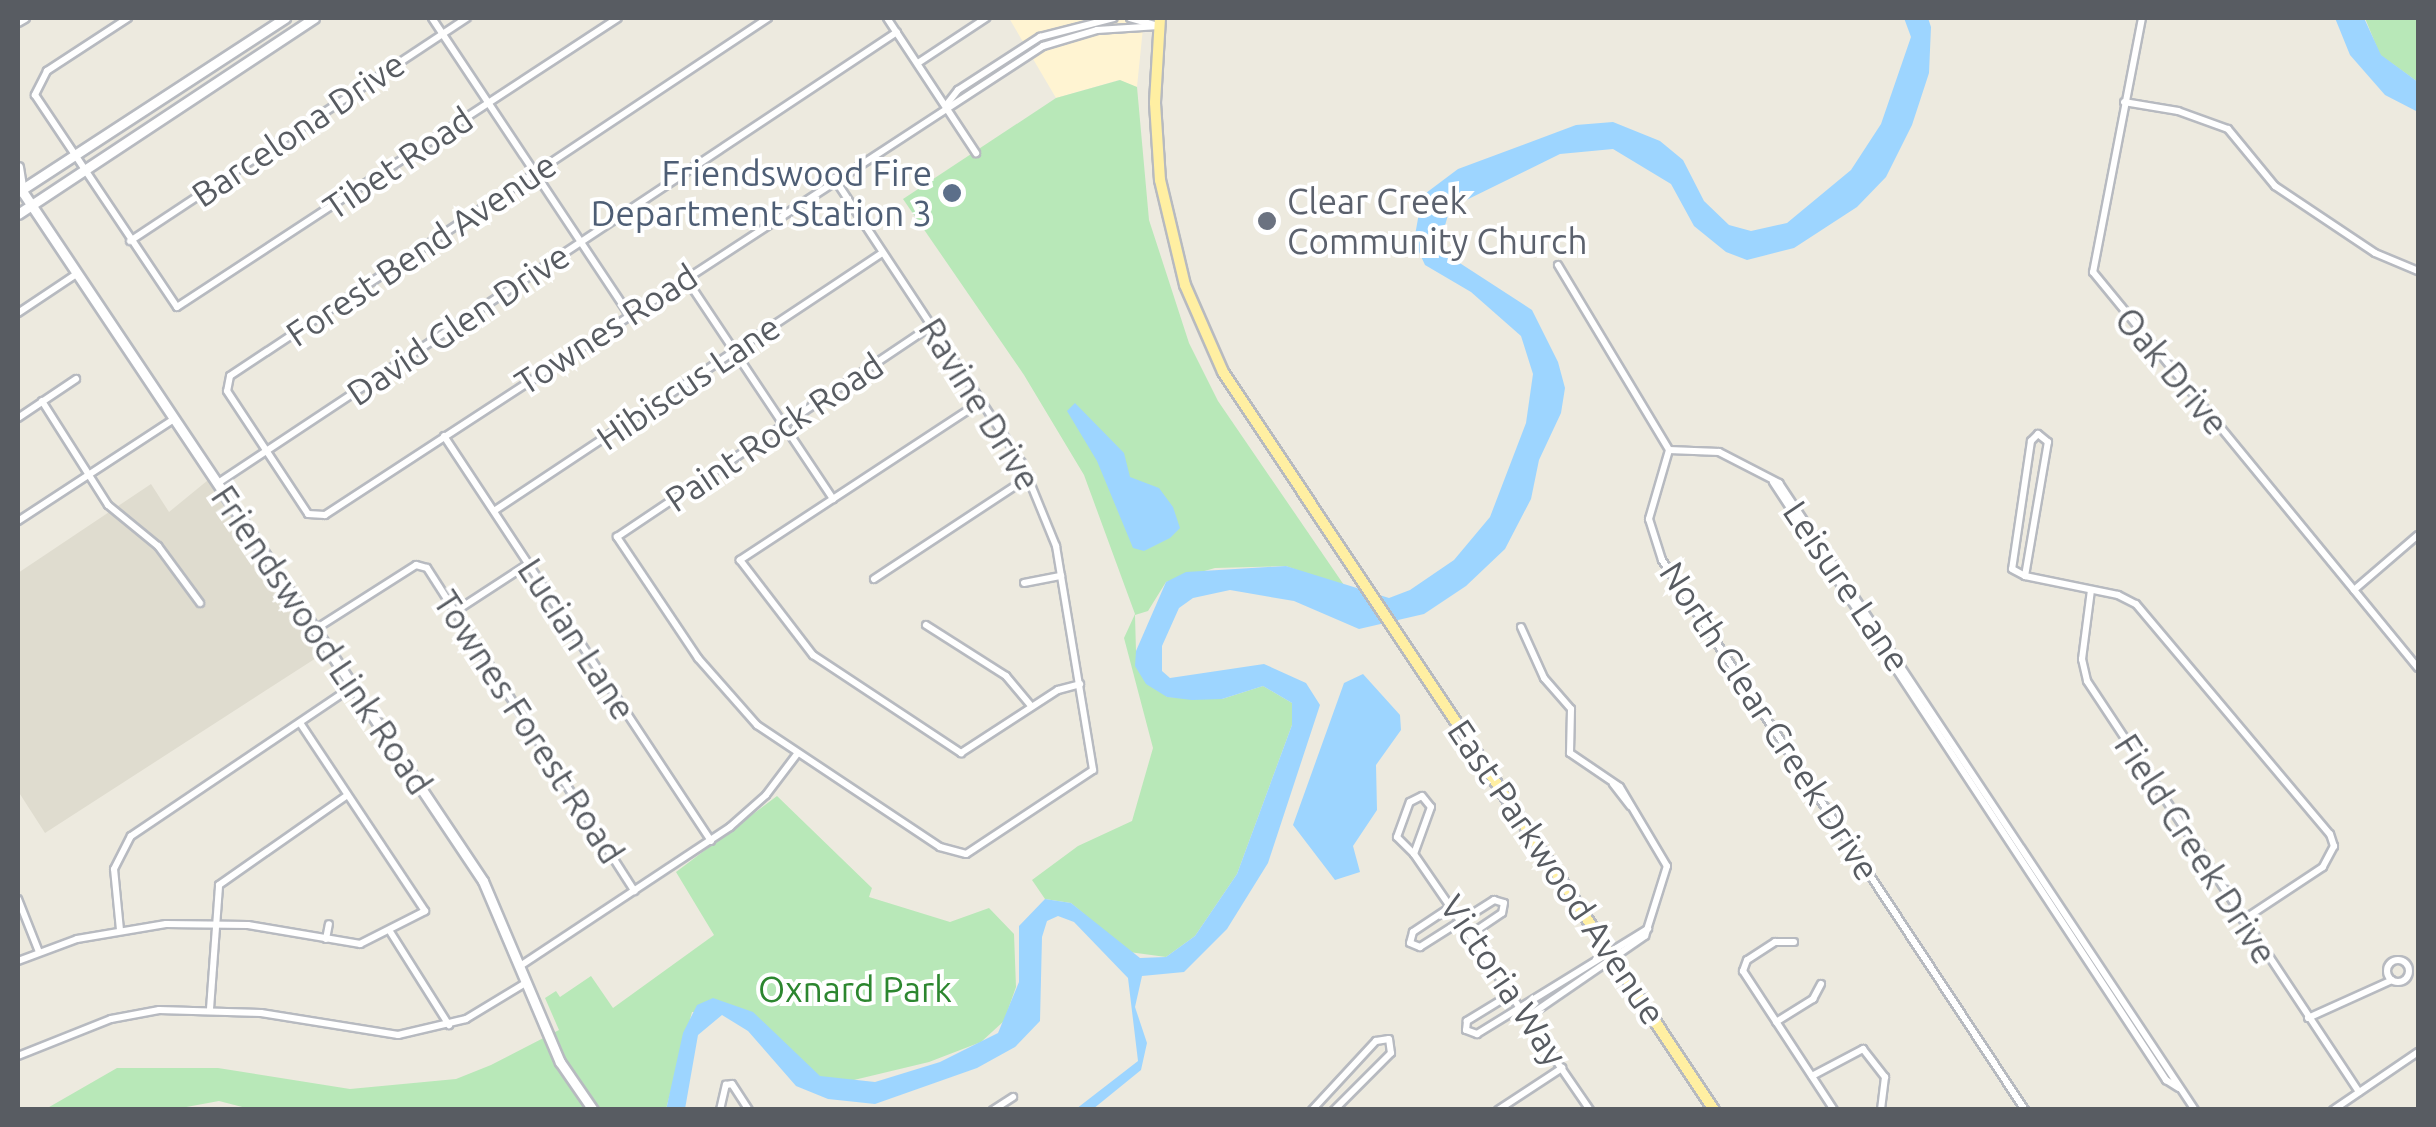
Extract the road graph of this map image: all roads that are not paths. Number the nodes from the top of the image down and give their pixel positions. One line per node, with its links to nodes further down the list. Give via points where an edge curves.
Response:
1 (24, 18): 14 (street)
2 (128, 18): 27 (street, via 47,71 36,88 37,102)
3 (285, 18): 18 (main road)
4 (314, 18): 20 (main road)
5 (432, 18): 17 (street)
6 (467, 18): 17 (street, Barcelona Drive)
7 (618, 18): 23 (street, Tibet Road)
8 (768, 18): 30 (street, Forest Bend Avenue)
9 (888, 18): 16 (street)
10 (986, 18): 19 (street)
11 (1114, 18): 24 (street, Townes Road, via 1040,37 958,90)
12 (1130, 18): 15 (street)
13 (2142, 18): 22 (street, Oak Drive)
14 (18, 22)
15 (1160, 22): 24 (street, Townes Road, via 1058,39); 96 (main road, East Parkwood Avenue, via 1157,151 1186,286 1230,384)
16 (897, 32): 19 (street); 36 (street, David Glen Drive)
17 (442, 34): 23 (street); 35 (street, Barcelona Drive)
18 (233, 52): 20 (main road); 21 (main road)
19 (918, 63): 24 (street)
20 (240, 65): 25 (main road)
21 (161, 100): 25 (main road); 27 (main road)
22 (2124, 102): 39 (street, via 2178,110 2228,129 2275,186 2375,253); 68 (street, Oak Drive, via 2093,272)
23 (489, 103): 30 (street); 35 (street, Tibet Road, via 177,306)
24 (946, 105): 26 (street); 31 (street, Townes Road)
25 (168, 113): 29 (main road)
26 (976, 153)
27 (72, 157): 29 (street); 32 (main road)
28 (18, 167): 32 (main road, Friendswood Link Road)
29 (81, 170): 33 (main road); 35 (street)
30 (536, 173): 36 (street); 54 (street, Forest Bend Avenue, via 226,384)
31 (834, 178): 37 (street, Ravine Drive); 41 (street, Townes Road)
32 (20, 188): 33 (main road, Friendswood Link Road)
33 (34, 203): 34 (main road); 40 (main road, Friendswood Link Road)
34 (18, 214)
35 (130, 241)
36 (582, 241): 43 (street); 54 (street, David Glen Drive)
37 (882, 253): 44 (street, Ravine Drive); 45 (street, Hibiscus Lane)
38 (1558, 264): 53 (street)
39 (2418, 272)
40 (79, 273): 42 (street); 50 (main road, Friendswood Link Road)
41 (684, 277): 43 (street, Townes Road); 45 (street)
42 (18, 313)
43 (629, 314): 52 (street, Townes Road)
44 (931, 326): 47 (street, Ravine Drive); 51 (street, Paint Rock Road)
45 (734, 352): 51 (street); 59 (street, Hibiscus Lane)
46 (76, 379): 48 (street)
47 (982, 401): 56 (street, Ravine Drive); 58 (street)
48 (42, 402): 49 (street); 55 (street)
49 (18, 418)
50 (176, 418): 55 (street); 57 (main road, Friendswood Link Road)
51 (783, 426): 58 (street); 79 (street, Paint Rock Road, via 617,537 728,696)
52 (444, 436): 54 (street, Townes Road, via 315,518); 59 (street, Lucian Lane)
53 (1669, 450): 126 (street, North Clear Creek Drive, via 1649,519 1662,560); 127 (street, Leisure Lane, via 1719,452 1773,480 2166,1080)
54 (266, 452): 57 (street, David Glen Drive)
55 (89, 474): 60 (street); 69 (street, via 116,514 165,553)
56 (1030, 476): 63 (street, Ravine Drive); 65 (street)
57 (218, 484): 73 (main road, Friendswood Link Road)
58 (833, 499): 77 (street, via 740,560 789,631 857,686 961,754)
59 (494, 510): 62 (street, Lucian Lane)
60 (18, 521)
61 (2418, 535): 68 (street)
62 (528, 564): 70 (street); 81 (street, Lucian Lane)
63 (1061, 576): 66 (street); 75 (street, Ravine Drive)
64 (2024, 576): 64 (street, via 2048,442 2038,434 2009,563); 67 (street)
65 (874, 579)
66 (1024, 583)
67 (2091, 590): 87 (street, Field Creek Drive, via 2082,658 2087,681); 87 (street, via 2128,599 2150,618 2330,834 2334,846 2323,867)
68 (2354, 590): 74 (street, Oak Drive)
69 (200, 603)
70 (456, 612): 73 (street, Townes Forest Road, via 421,565); 83 (street, Townes Forest Road)
71 (926, 625): 77 (street, via 1010,680)
72 (1521, 627): 96 (street, via 1544,678 1571,708 1570,753 1613,784 1666,858 1649,928)
73 (313, 630): 76 (main road, Friendswood Link Road)
74 (2418, 668)
75 (1080, 684): 77 (street); 79 (street, Ravine Drive, via 1093,770 966,854 950,852)
76 (352, 687): 78 (street); 98 (main road, Friendswood Link Road, via 483,882)
77 (1031, 706)
78 (300, 723): 80 (street); 90 (street, via 130,836 114,869)
79 (797, 754): 81 (street, via 766,795)
80 (346, 796): 88 (street, via 225,876); 91 (street, via 425,911)
81 (711, 841): 83 (street)
82 (1414, 854): 82 (street, via 1397,837 1410,802 1419,796 1431,807); 85 (street, Victoria Way)
83 (634, 891): 98 (street)
84 (18, 899): 95 (street)
85 (1452, 906): 86 (street, Victoria Way); 86 (street, via 1413,932 1410,943 1420,947)
86 (1462, 920): 92 (street, Victoria Way); 92 (street, via 1494,900 1504,903 1502,913)
87 (2243, 920): 106 (street, Field Creek Drive)
88 (213, 923): 90 (street); 93 (street); 104 (street)
89 (328, 924): 93 (street)
90 (120, 930): 95 (street)
91 (391, 933): 93 (street, via 360,944); 108 (street)
92 (1471, 934): 102 (street, Victoria Way)
93 (326, 939)
94 (1794, 942): 107 (street, via 1774,942 1743,967)
95 (39, 952): 97 (street)
96 (1612, 954): 103 (street); 105 (street); 123 (main road, East Parkwood Avenue)
97 (18, 960)
98 (523, 964): 100 (main road, Friendswood Link Road)
99 (2392, 980): 106 (street)
100 (528, 981): 108 (street); 115 (main road, Friendswood Link Road, via 560,1062)
101 (1821, 984): 107 (street, via 1813,999)
102 (1511, 994): 103 (street, Victoria Way); 103 (street, via 1467,1021 1466,1030 1478,1034)
103 (1520, 1008): 105 (street, Victoria Way)
104 (210, 1009): 108 (street, via 374,1034); 110 (street, via 111,1019)
105 (1526, 1017): 111 (street, Victoria Way)
106 (2308, 1018): 113 (street, Field Creek Drive)
107 (1776, 1022): 112 (street)
108 (450, 1025)
109 (2418, 1052): 113 (street)
110 (18, 1056)
111 (1562, 1068): 121 (street); 122 (street, Victoria Way)
112 (1812, 1076): 124 (street); 125 (street, via 1858,1049 1868,1051 1885,1077)
113 (2358, 1092): 128 (street)
114 (1013, 1097): 118 (street)
115 (590, 1106)
116 (720, 1110): 117 (street, via 726,1085 732,1084)
117 (750, 1110)
118 (992, 1110)
119 (1312, 1110): 120 (street, via 1376,1040 1390,1039 1391,1053)
120 (1334, 1110)
121 (1498, 1110)
122 (1590, 1110)
123 (1714, 1110)
124 (1834, 1110)
125 (1880, 1110)
126 (2025, 1110)
127 (2195, 1110)
128 (2332, 1110)

